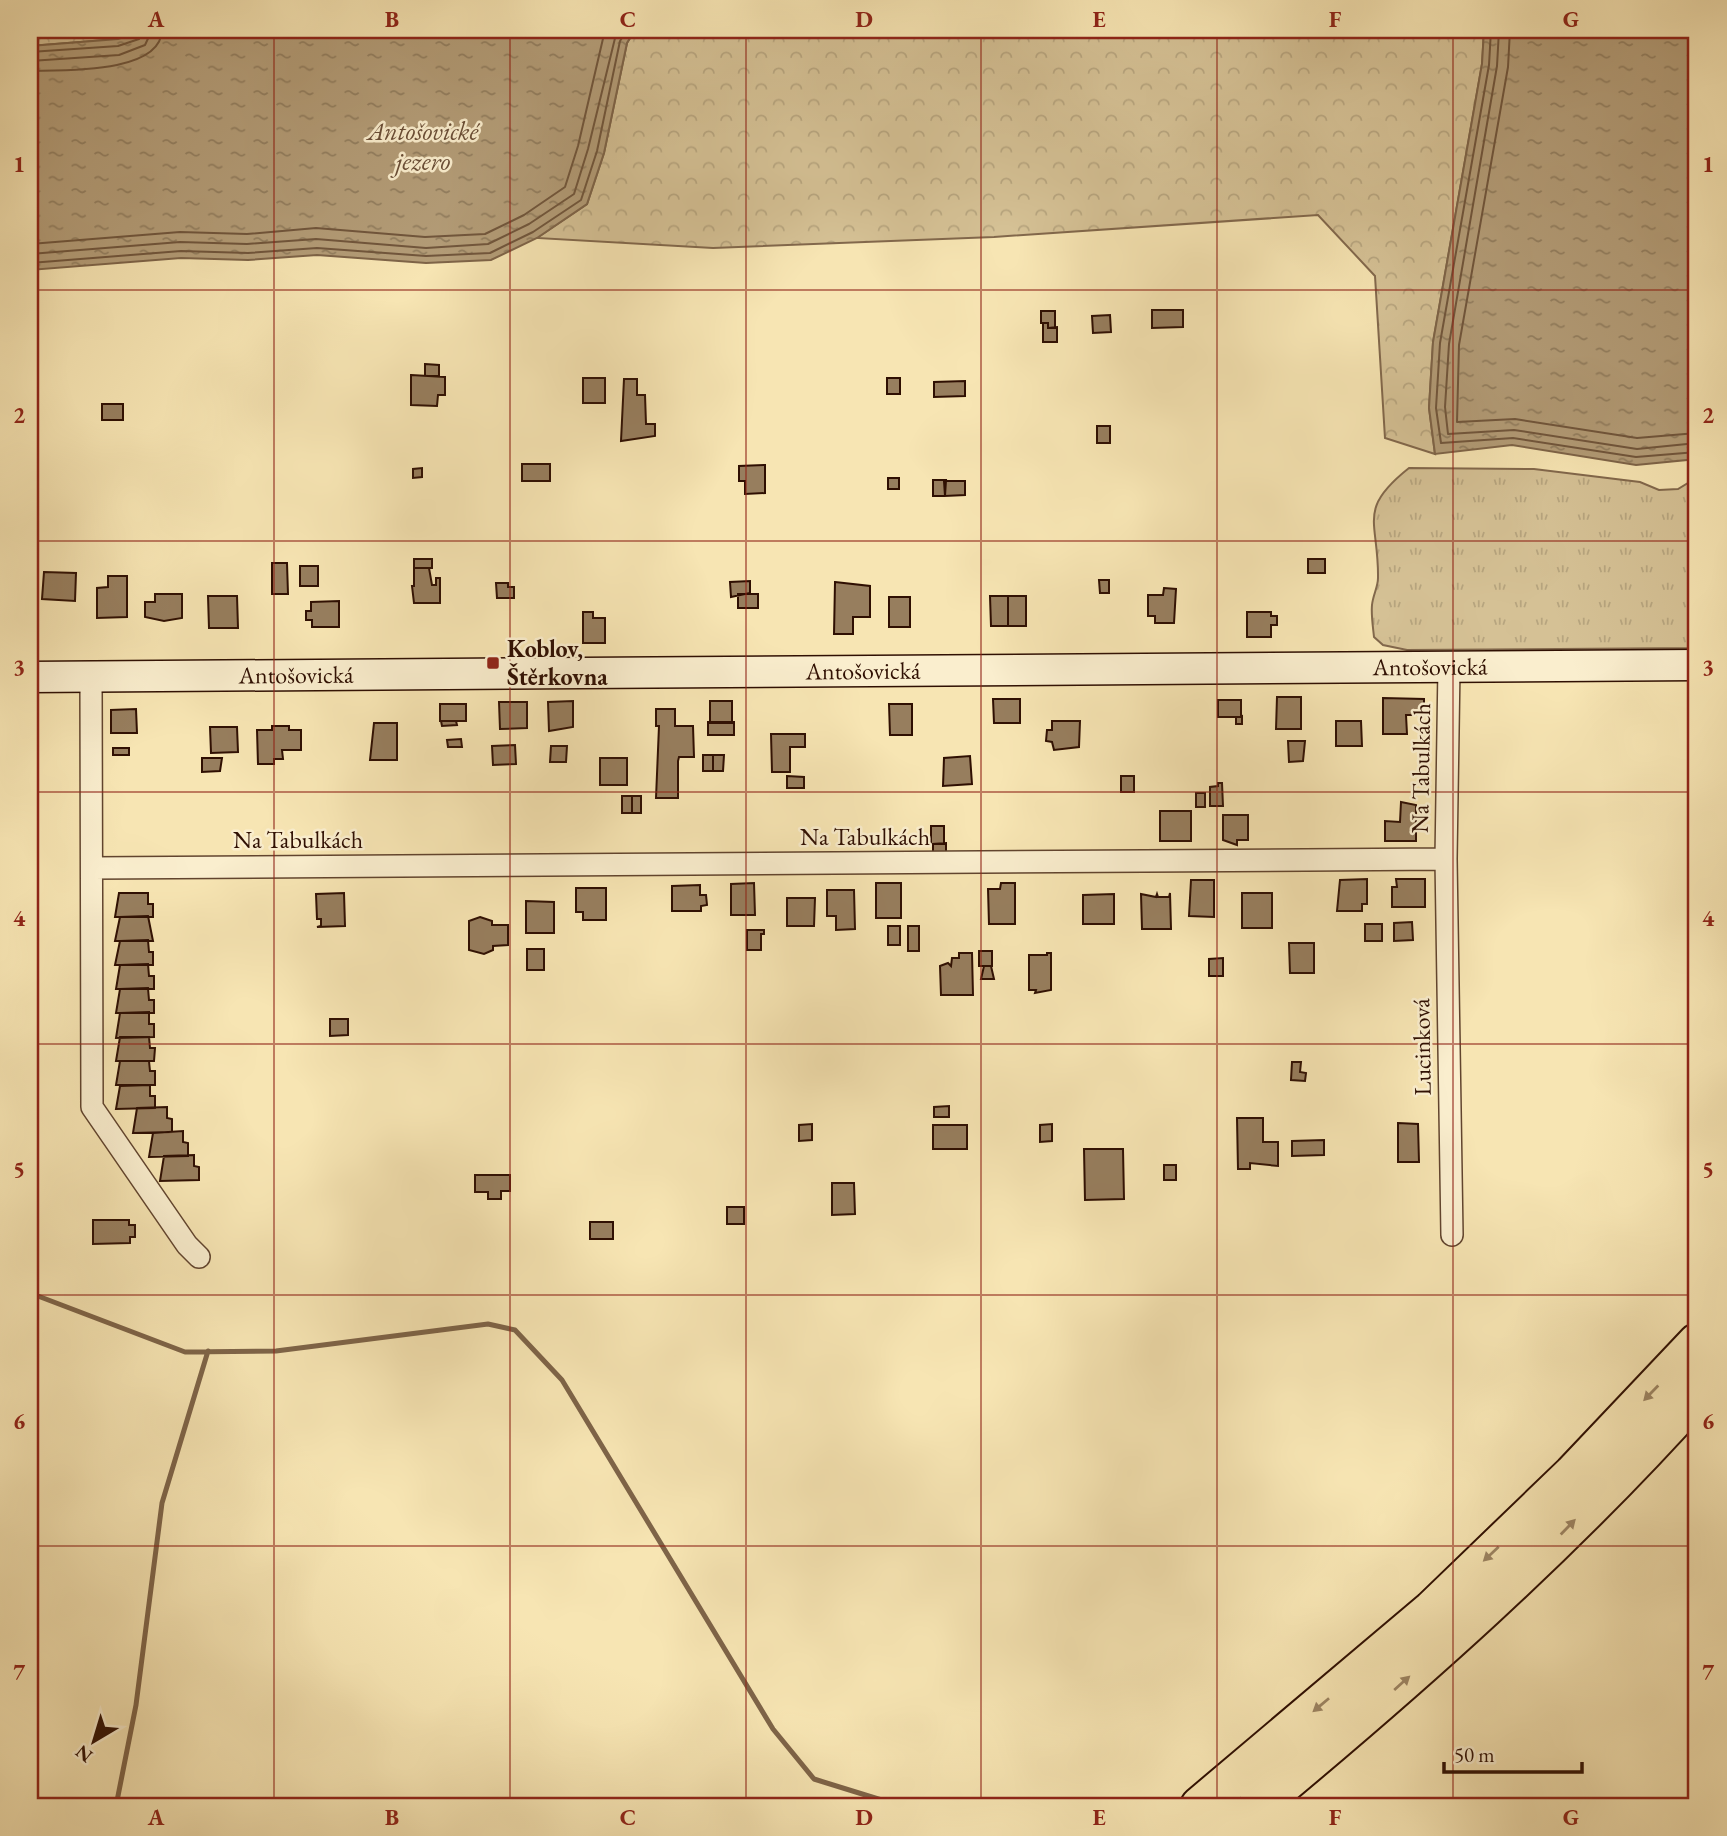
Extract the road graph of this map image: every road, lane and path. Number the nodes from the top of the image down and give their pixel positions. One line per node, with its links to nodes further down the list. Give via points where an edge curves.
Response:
1 (1697, 665): 2 (street, Antošovická)
2 (1449, 667): 3 (street, Antošovická); 5 (street, Na Tabulkách)
3 (91, 676): 4 (street, Antošovická); 6 (street)
4 (30, 677)
5 (1446, 859): 6 (street, Na Tabulkách); 7 (street, Lucinková)
6 (92, 868): 8 (street, via 92,1107)
7 (1452, 1235)
8 (199, 1256)
9 (1697, 1343): 11 (highway, one-way to 11, via 1573,1474 1432,1610)
10 (1697, 1394): 12 (highway, one-way to 10, via 1376,1707 1531,1564)
11 (1200, 1806)
12 (1257, 1806)

